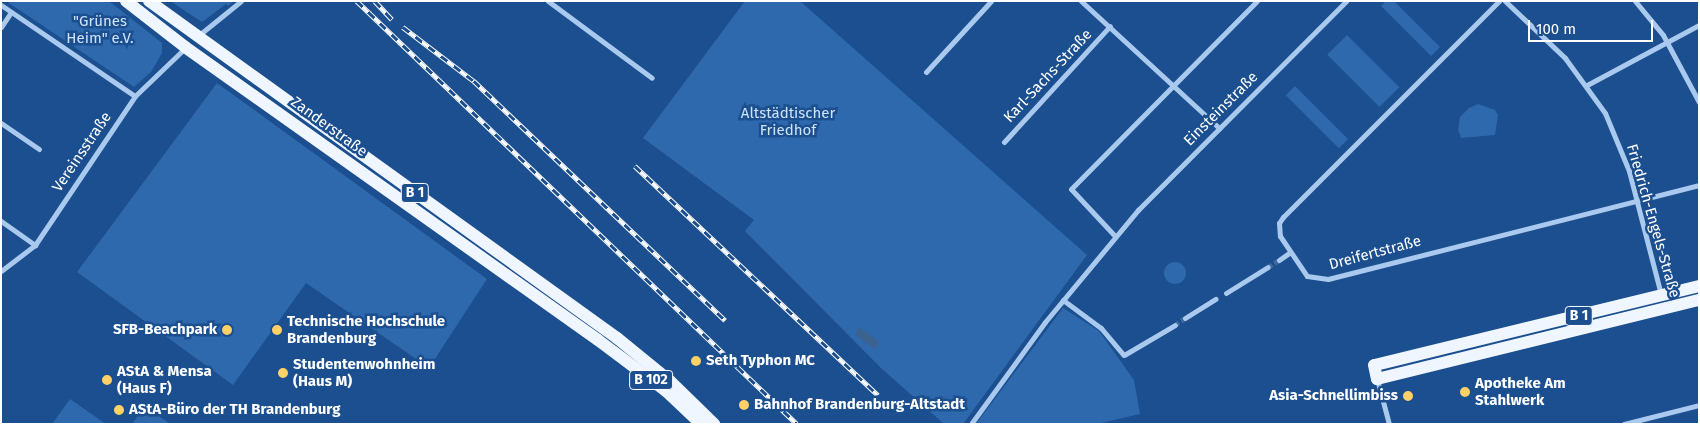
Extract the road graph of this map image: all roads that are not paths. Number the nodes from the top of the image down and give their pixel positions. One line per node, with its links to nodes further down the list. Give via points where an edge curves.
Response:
1 (126, 1): 19 (main road, Zanderstraße / B 1)
2 (149, 1): 17 (main road, Zanderstraße / B 1)
3 (241, 1): 17 (street)
4 (548, 1): 21 (street)
5 (991, 1): 20 (street)
6 (1257, 1): 22 (street)
7 (1346, 1): 27 (street, Einsteinstraße)
8 (1499, 1): 35 (street, Dreifertstraße, via 1283,217 1278,228)
9 (1505, 1): 23 (street, Friedrich-Engels-Straße, via 1565,58)
10 (1635, 1): 18 (street)
11 (1084, 2): 15 (street, Karl-Sachs-Straße)
12 (1, 6): 13 (street)
13 (11, 12): 16 (street); 24 (street)
14 (1699, 25): 18 (street)
15 (1110, 26): 22 (street, Karl-Sachs-Straße); 28 (street, Karl-Sachs-Straße)
16 (1, 27)
17 (197, 37): 19 (main road); 38 (main road, Zanderstraße / B 1)
18 (1667, 42): 23 (street); 25 (street)
19 (185, 47): 24 (street, Vereinsstraße); 40 (main road, Zanderstraße / B 1)
20 (926, 72)
21 (652, 78)
22 (1174, 85): 27 (street, Karl-Sachs-Straße); 33 (street, via 1071,189)
23 (1587, 85): 31 (street, Friedrich-Engels-Straße, via 1613,130)
24 (135, 96): 34 (street, Vereinsstraße)
25 (1699, 102)
26 (1, 123): 29 (street)
27 (1219, 128): 33 (street, Einsteinstraße)
28 (1004, 142)
29 (39, 149)
30 (1699, 185): 31 (street, Dreifertstraße)
31 (1637, 200): 35 (street, Dreifertstraße, via 1328,279 1307,276); 43 (street, Friedrich-Engels-Straße)
32 (1, 221): 34 (street)
33 (1115, 236): 45 (street, Einsteinstraße)
34 (34, 245): 39 (street, Vereinsstraße)
35 (1289, 253): 36 (street)
36 (1278, 260)
37 (1268, 267): 42 (street)
38 (522, 268): 40 (main road); 54 (main road, Zanderstraße / B 1, via 670,381)
39 (1, 271)
40 (513, 280): 50 (main road, Zanderstraße / B 1)
41 (1699, 286): 43 (main road, B 1)
42 (1226, 293)
43 (1661, 296): 47 (street, Friedrich-Engels-Straße); 51 (main road, B 1, via 1374,365)
44 (1216, 299): 48 (street)
45 (1063, 300): 49 (street, via 1101,328 1124,355); 55 (street, Einsteinstraße)
46 (1699, 300): 47 (main road, B 1)
47 (1665, 309): 51 (main road, B 1)
48 (1185, 318)
49 (1175, 325)
50 (598, 340): 53 (main road, Zanderstraße / B 102, via 666,391)
51 (1377, 379): 56 (street)
52 (1699, 405): 57 (street)
53 (702, 424)
54 (714, 424)
55 (971, 424)
56 (1389, 424)
57 (1624, 424)

